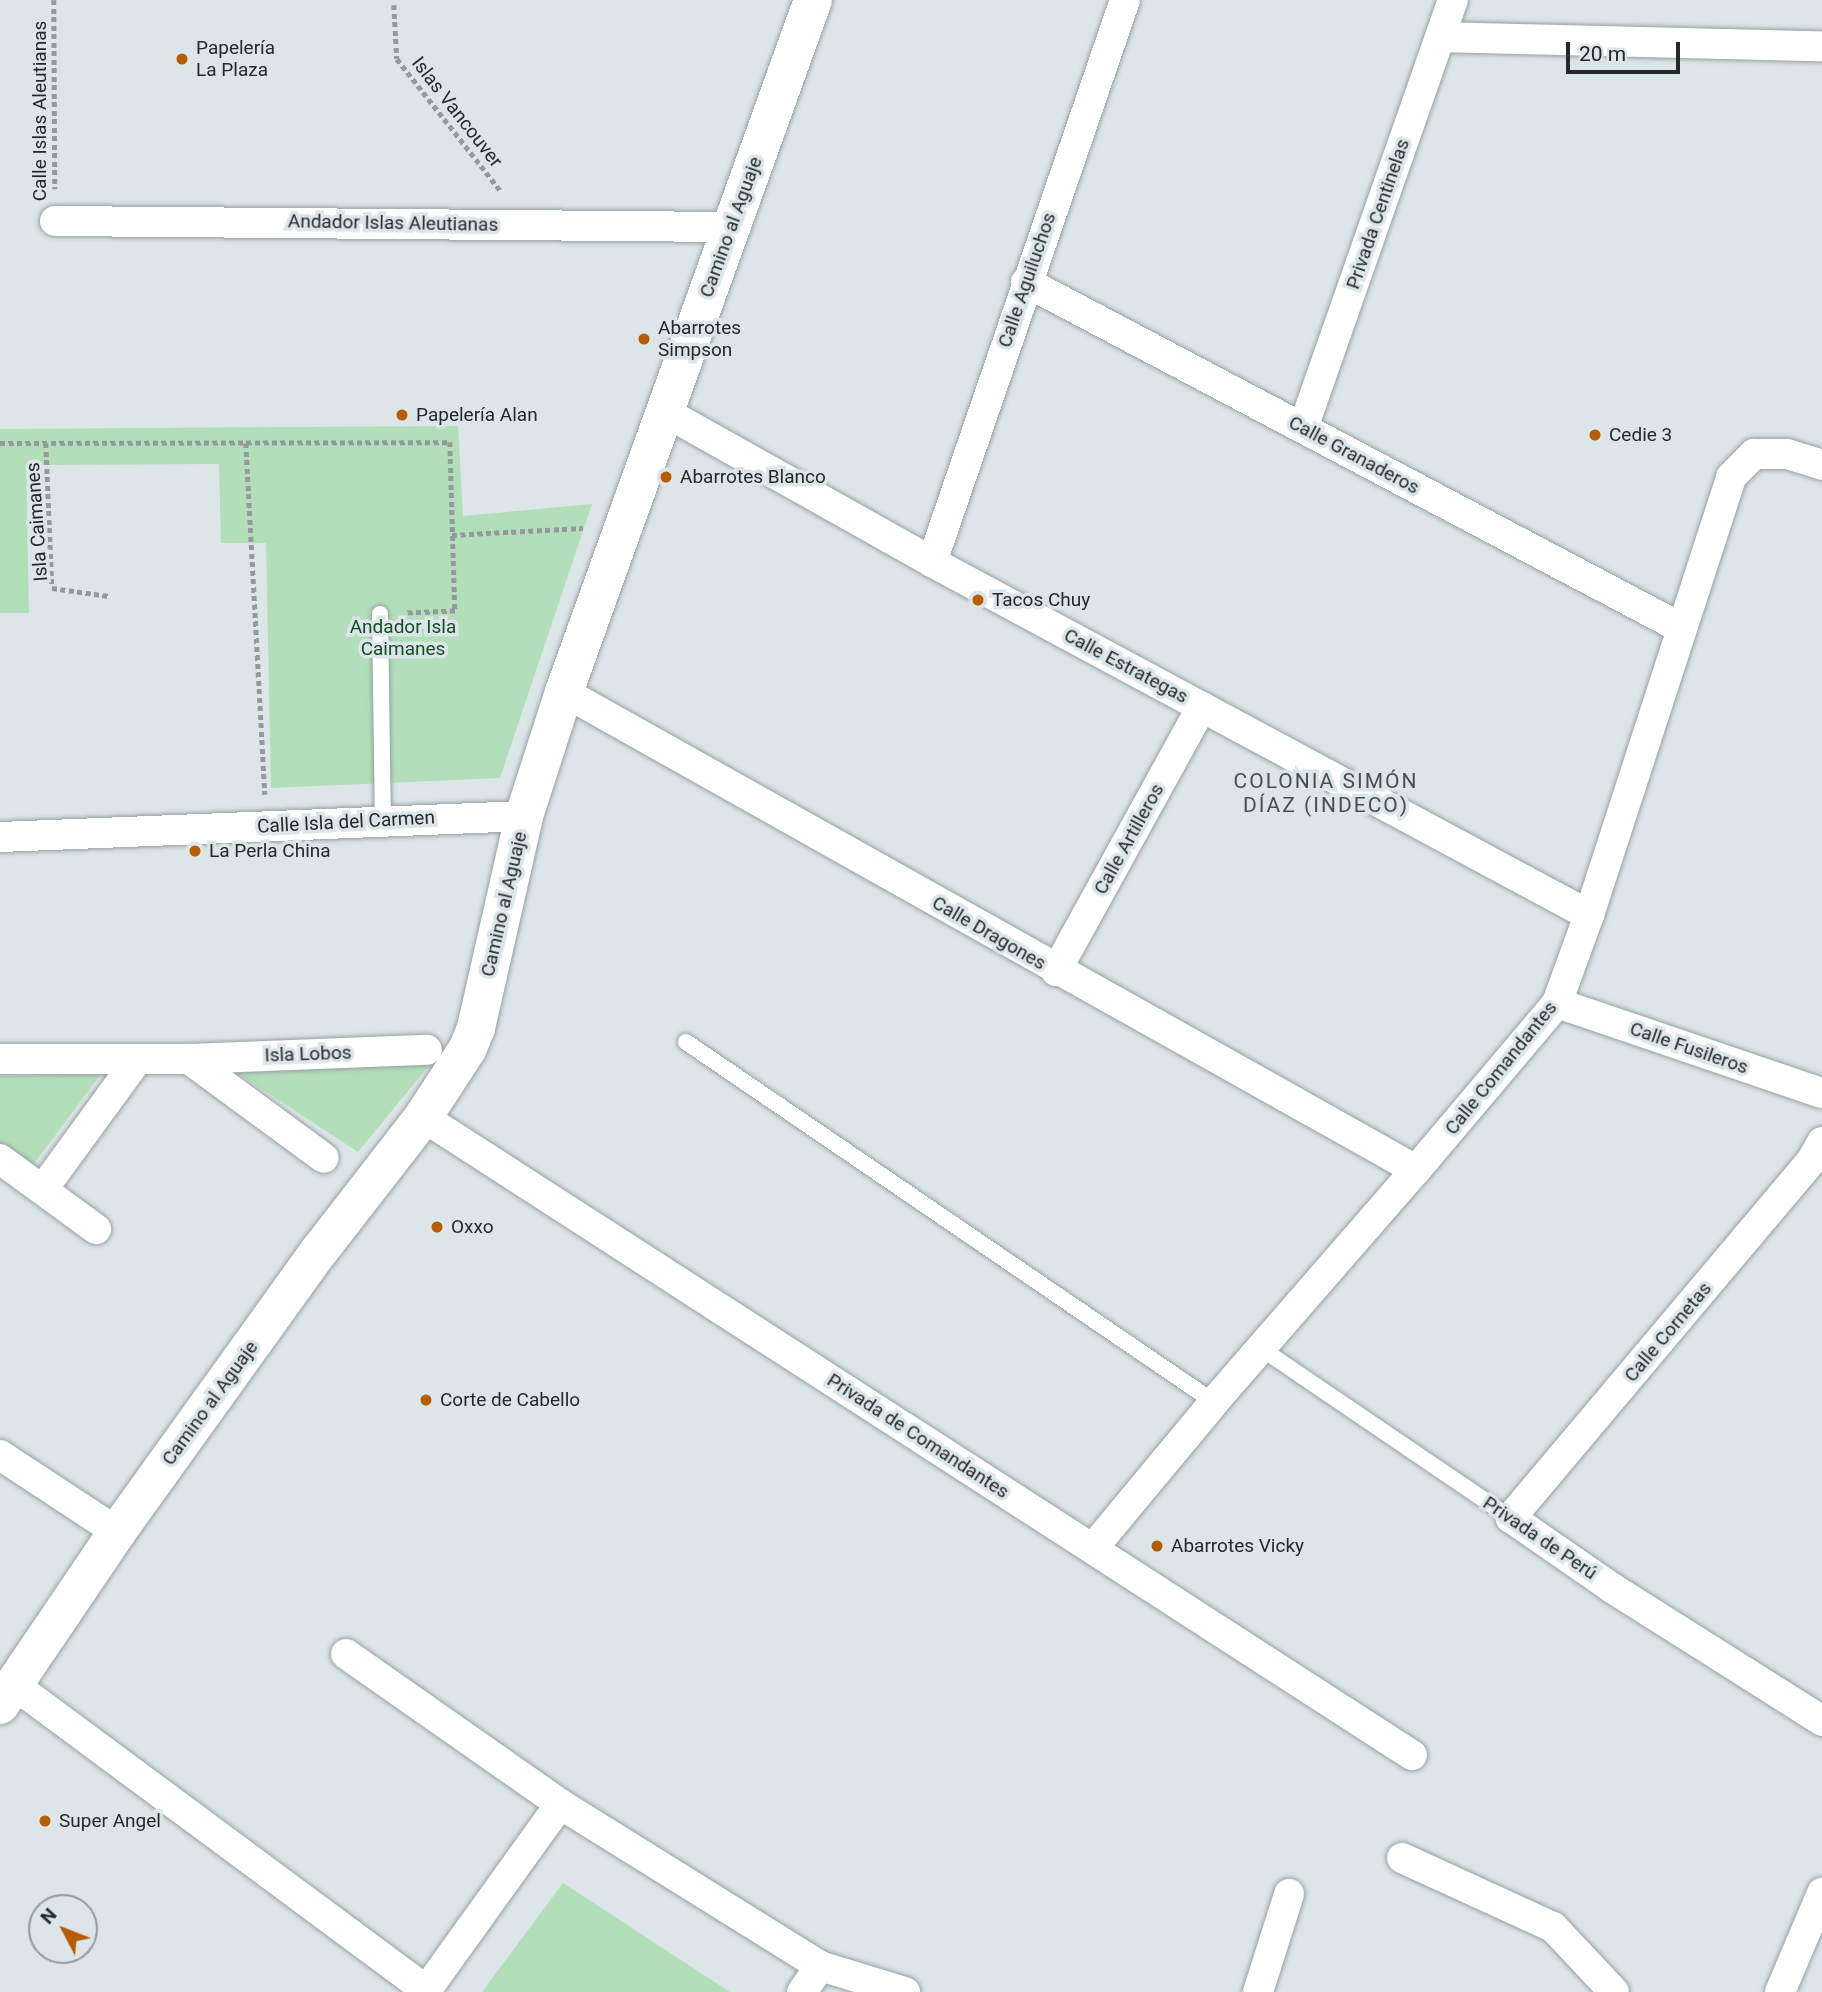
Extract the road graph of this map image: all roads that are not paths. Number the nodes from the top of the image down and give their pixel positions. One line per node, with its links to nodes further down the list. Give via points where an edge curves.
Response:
1 (813, 0): 7 (main road, Camino al Aguaje)
2 (1125, 0): 8 (street, Calle Aguiluchos)
3 (1453, 0): 4 (street, Privada Centinelas)
4 (1441, 37): 5 (street); 10 (street, Privada Centinelas)
5 (1822, 46)
6 (55, 221): 7 (street, Andador Islas Aleutianas)
7 (731, 227): 9 (main road, Camino al Aguaje)
8 (1026, 282): 10 (street, Calle Granaderos); 12 (street, Calle Aguiluchos)
9 (665, 412): 12 (street, Calle Estrategas); 15 (main road, Camino al Aguaje)
10 (1303, 428): 14 (street, Calle Granaderos)
11 (1822, 464): 14 (street, Calle Comandantes, via 1787,454 1754,454 1731,477)
12 (932, 562): 16 (street, Calle Estrategas)
13 (380, 614): 18 (lane)
14 (1681, 628): 20 (street, Calle Comandantes)
15 (564, 692): 17 (main road, Camino al Aguaje); 21 (street, Calle Dragones)
16 (1202, 707): 20 (street, Calle Estrategas); 21 (street, Calle Artilleros)
17 (524, 816): 18 (street, Calle Isla del Carmen); 29 (main road, Camino al Aguaje, via 476,1028)
18 (383, 820): 19 (street, Calle Isla del Carmen)
19 (0, 837)
20 (1589, 915): 22 (street, Calle Comandantes)
21 (1056, 971): 33 (street, Calle Dragones)
22 (1557, 1003): 28 (street, Calle Fusileros); 33 (street, Calle Comandantes)
23 (686, 1042): 37 (lane)
24 (426, 1050): 26 (street, Isla Lobos)
25 (0, 1059): 27 (street, Isla Lobos)
26 (190, 1059): 27 (street, Isla Lobos); 31 (street)
27 (137, 1060): 34 (street)
28 (1822, 1093)
29 (423, 1117): 40 (main road, Camino al Aguaje, via 320,1250); 41 (street, Privada de Comandantes)
30 (1822, 1142): 39 (street, Calle Cornetas, via 1812,1160)
31 (324, 1157)
32 (0, 1159): 34 (street)
33 (1416, 1170): 36 (street, Calle Comandantes)
34 (43, 1189): 35 (street)
35 (96, 1229)
36 (1262, 1349): 37 (street, Calle Comandantes); 39 (lane, Privada de Perú)
37 (1214, 1402): 41 (street, Calle Comandantes)
38 (0, 1454): 40 (street)
39 (1511, 1518): 44 (street, Privada de Perú)
40 (117, 1532): 43 (main road, Camino al Aguaje)
41 (1093, 1548): 45 (street, Privada de Comandantes)
42 (346, 1654): 46 (street)
43 (7, 1694): 51 (street)
44 (1822, 1721)
45 (1412, 1755)
46 (560, 1804): 50 (street); 51 (street)
47 (1402, 1858): 55 (street, via 1553,1927)
48 (1822, 1893): 56 (street)
49 (1289, 1894): 54 (street)
50 (820, 1966): 52 (street); 53 (street)
51 (426, 1991)
52 (802, 1992)
53 (905, 1992)
54 (1258, 1992)
55 (1614, 1992)
56 (1780, 1992)

